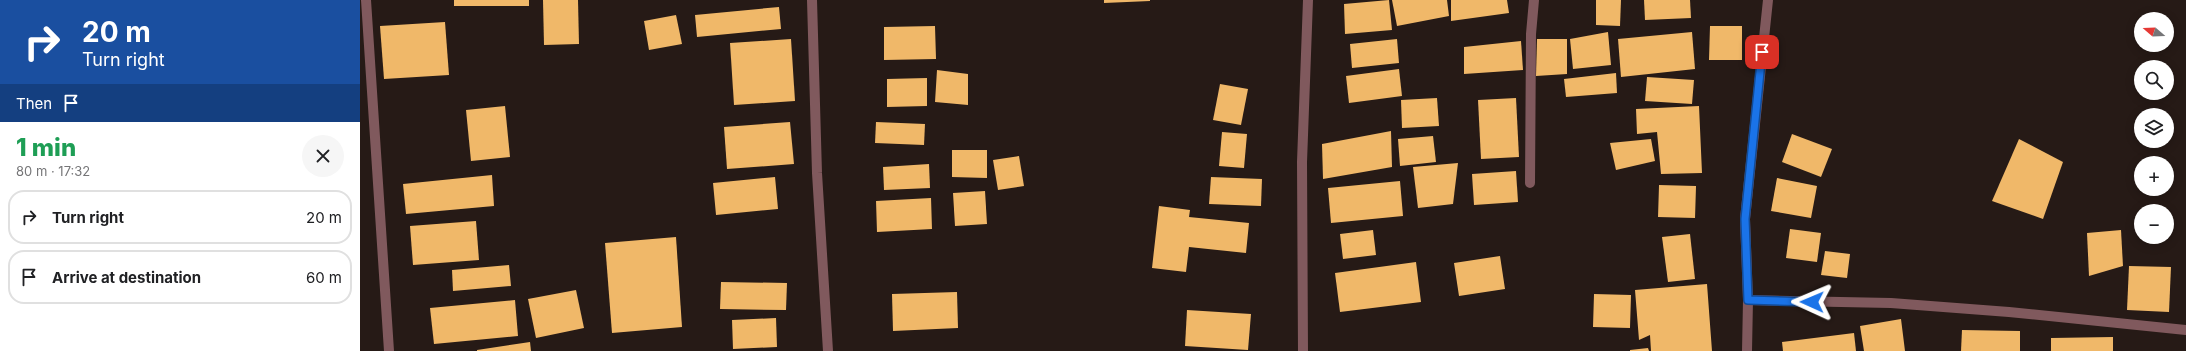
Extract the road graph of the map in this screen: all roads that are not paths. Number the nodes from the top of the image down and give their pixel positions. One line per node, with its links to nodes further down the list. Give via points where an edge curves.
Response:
1 (366, 0): 9 (street)
2 (812, 0): 10 (street, via 817,173)
3 (1308, 0): 11 (street, via 1302,162)
4 (1534, 0): 6 (street, via 1531,34)
5 (1768, 0): 7 (street, via 1745,219)
6 (1530, 183)
7 (1748, 300): 8 (street, via 1891,303); 12 (street)
8 (2186, 330)
9 (389, 351)
10 (828, 351)
11 (1303, 351)
12 (1747, 351)

